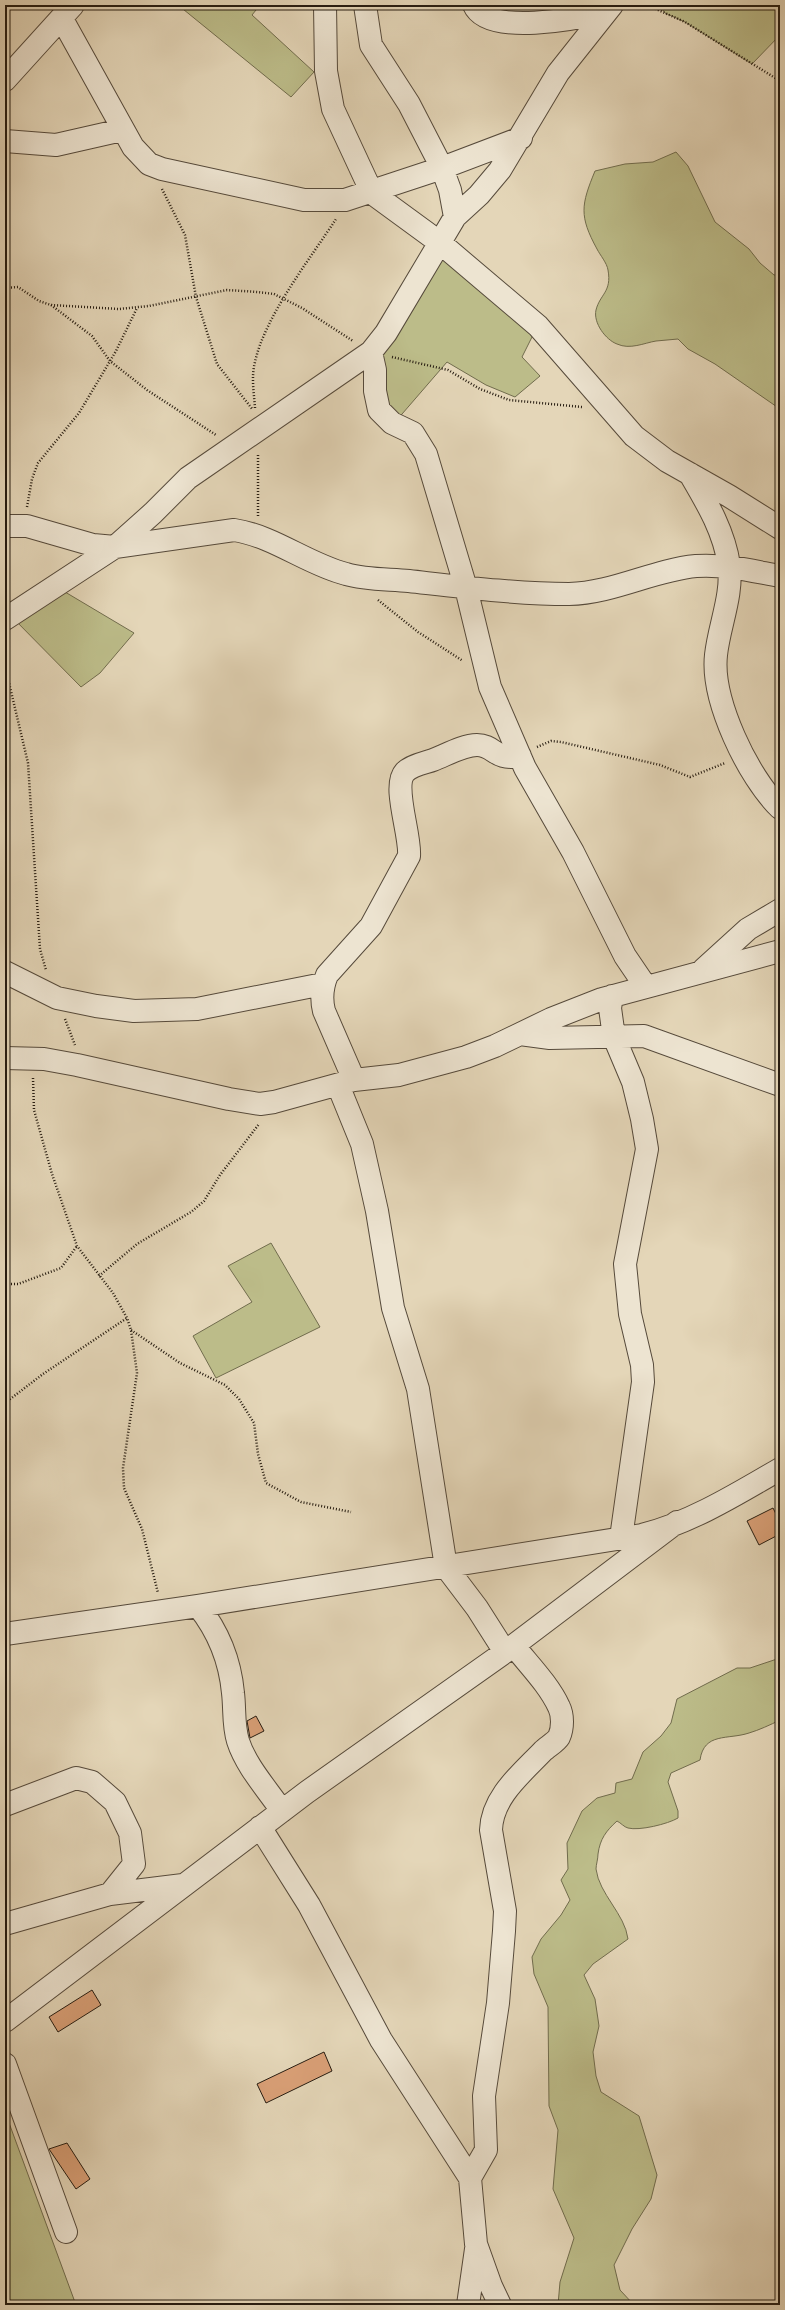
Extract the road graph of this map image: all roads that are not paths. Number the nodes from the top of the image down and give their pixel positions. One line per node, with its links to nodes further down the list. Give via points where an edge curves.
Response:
1 (325, 5): 11 (street, via 326,71 333,109)
2 (365, 5): 10 (street, via 372,45 409,104)
3 (474, 5): 4 (street, via 487,17 543,24 566,21)
4 (608, 9): 8 (street, via 550,85)
5 (68, 12): 6 (street); 7 (street)
6 (5, 80)
7 (122, 130): 9 (street, via 56,145); 11 (street, via 141,157 149,164 162,169 304,200 345,200)
8 (521, 138): 10 (street); 12 (street, via 496,175)
9 (5, 141)
10 (442, 168): 11 (street); 12 (street, via 450,190)
11 (372, 193): 13 (street)
12 (455, 217): 13 (street)
13 (439, 242): 14 (street, via 386,333); 15 (street, via 538,326 634,436 667,461)
14 (371, 352): 18 (street, via 188,478); 21 (street, via 379,410 392,423 413,433 426,454)
15 (689, 473): 17 (street); 19 (street, via 713,513)
16 (13, 526): 18 (street, via 93,545)
17 (780, 528)
18 (115, 547): 21 (street, via 234,530 258,536 306,559 347,574); 22 (street)
19 (729, 566): 20 (street); 21 (street, via 695,566 615,587 570,594); 24 (street, via 714,672 718,692 742,755 763,788)
20 (780, 576)
21 (466, 588): 23 (street, via 490,688)
22 (5, 619)
23 (520, 756): 29 (street, via 506,758 477,745 406,772 400,780 399,789 410,843 410,856 371,926 327,975); 30 (street, via 573,852 625,956)
24 (780, 808)
25 (780, 910): 28 (street, via 748,929)
26 (780, 951): 28 (street)
27 (5, 972): 29 (street, via 57,998 134,1010 220,1005)
28 (700, 972): 30 (street)
29 (323, 984): 35 (street, via 324,1012)
30 (646, 987): 31 (street)
31 (612, 996): 32 (street, via 551,1019); 33 (street, via 610,1008)
32 (520, 1034): 33 (street, via 550,1038); 35 (street, via 466,1057 399,1075)
33 (614, 1036): 36 (street, via 644,1036); 39 (street, via 634,1089 647,1149 625,1264 630,1314 642,1365 643,1382)
34 (5, 1058): 35 (street, via 44,1059 260,1104)
35 (346, 1083): 40 (street, via 377,1212 393,1308 418,1389)
36 (780, 1085)
37 (780, 1470): 38 (street, via 726,1500)
38 (677, 1522): 39 (street, via 649,1533); 43 (street)
39 (621, 1538): 40 (street)
40 (446, 1567): 41 (street); 43 (street)
41 (198, 1606): 42 (street); 45 (street, via 213,1625 227,1661 233,1692 234,1725 242,1753)
42 (5, 1634)
43 (509, 1649): 45 (street); 52 (street, via 550,1692 560,1708 562,1721 558,1737 507,1790 497,1803 492,1817 491,1830 505,1912 504,1931 498,2003 484,2096 486,2150)
44 (5, 1805): 48 (street, via 76,1778 92,1782 115,1802 130,1833 134,1864)
45 (282, 1811): 46 (street)
46 (260, 1827): 47 (street); 52 (street, via 309,1905 381,2040)
47 (184, 1885): 48 (street); 50 (street)
48 (110, 1894): 49 (street)
49 (5, 1924)
50 (5, 2021)
51 (5, 2064): 53 (street)
52 (470, 2178): 54 (street)
53 (66, 2232)
54 (476, 2244): 55 (street); 56 (street)
55 (468, 2305)
56 (500, 2305)

